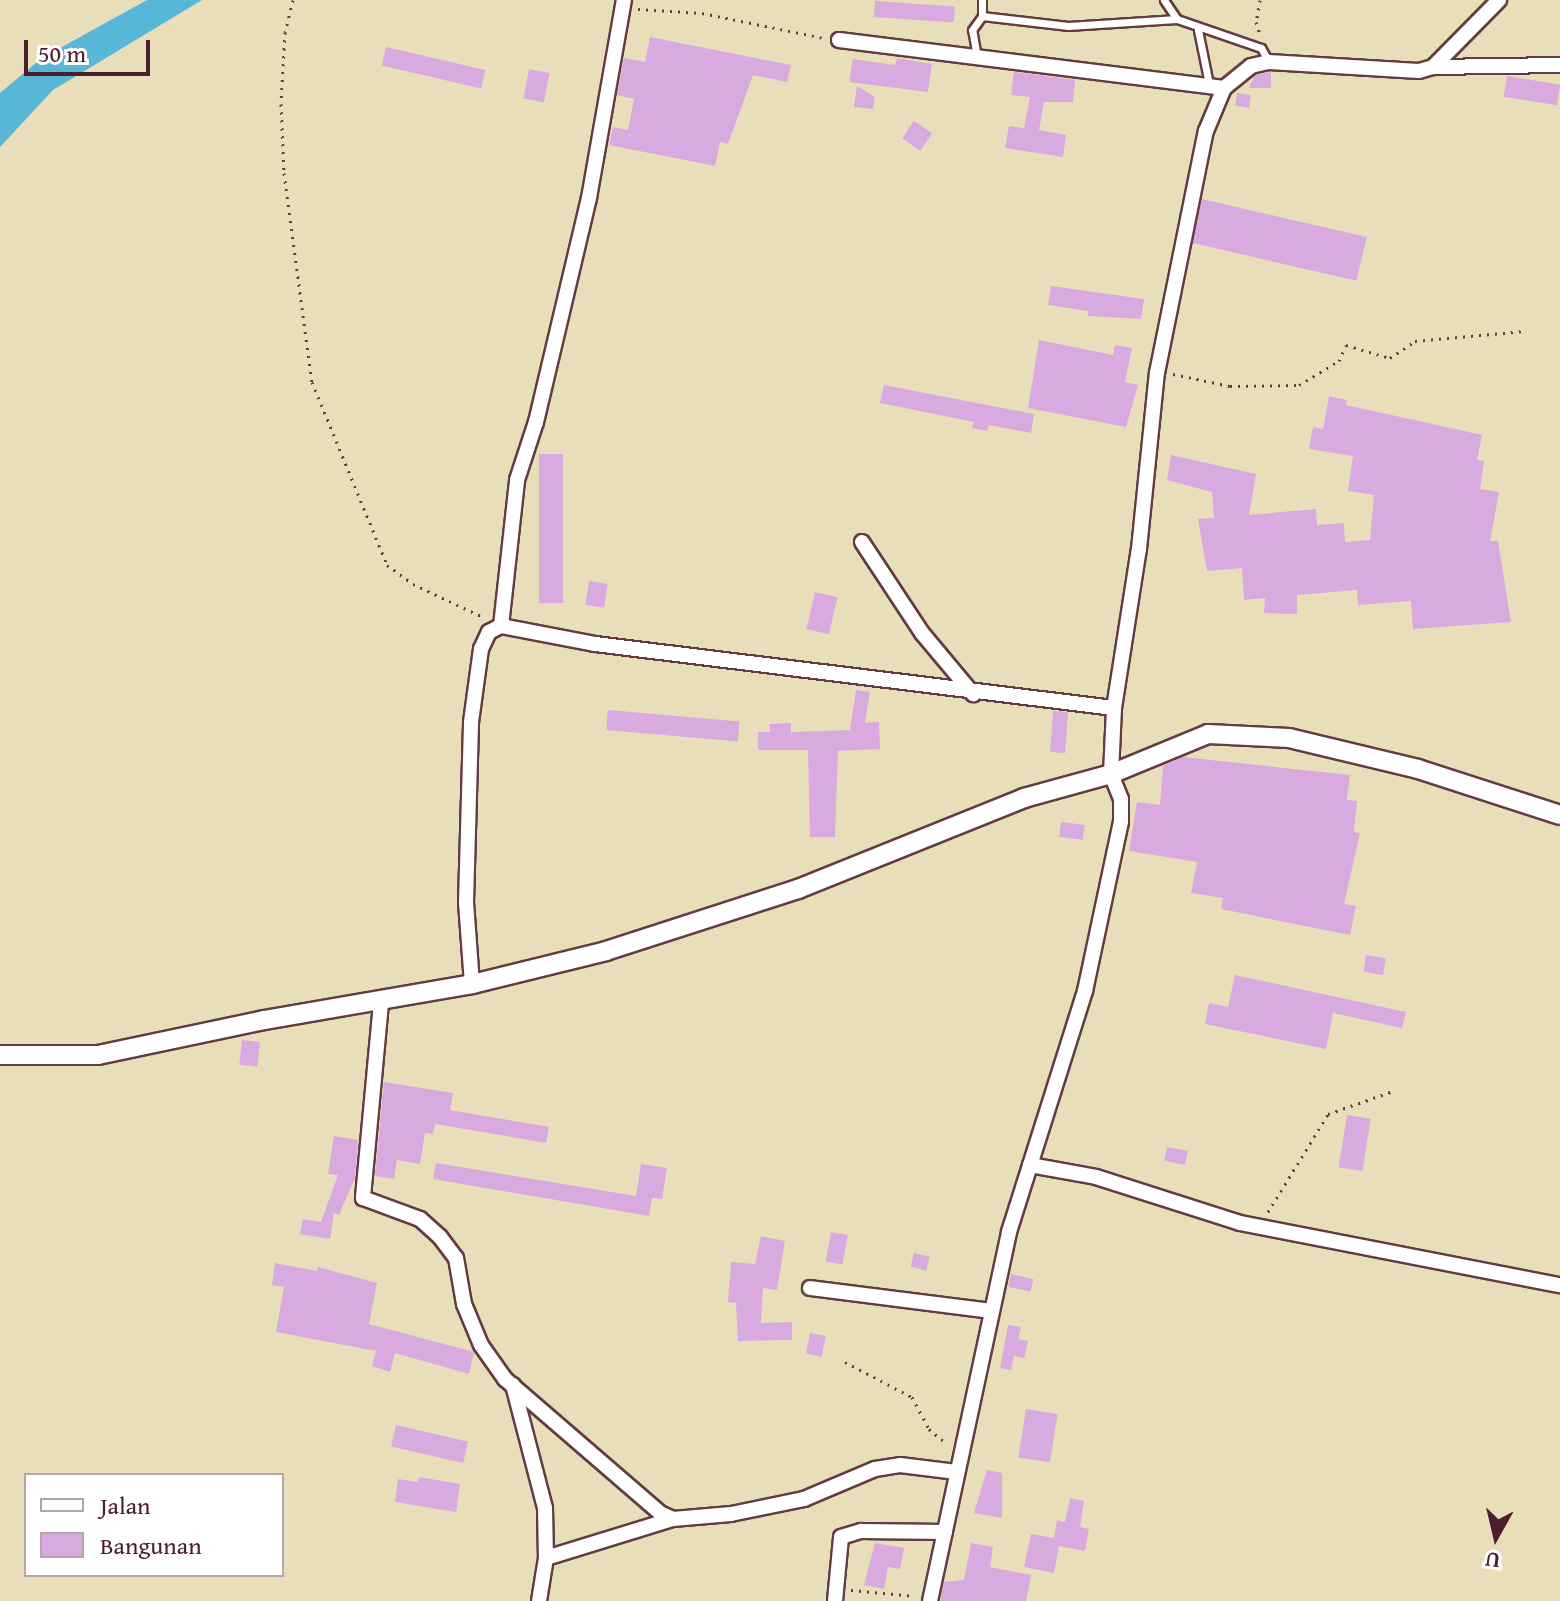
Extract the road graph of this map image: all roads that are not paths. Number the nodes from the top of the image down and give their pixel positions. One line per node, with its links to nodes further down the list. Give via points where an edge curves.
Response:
1 (982, 0): 5 (lane)
2 (1164, 0): 6 (lane)
3 (1499, 0): 12 (street)
4 (624, 2): 16 (street, via 589,198 536,422 517,480)
5 (982, 16): 6 (lane, via 1092,28); 9 (lane, via 972,30)
6 (1177, 19): 7 (lane)
7 (1198, 30): 10 (lane, via 1261,48); 13 (lane)
8 (839, 40): 9 (street)
9 (977, 57): 13 (street)
10 (1269, 62): 12 (street, via 1404,72); 14 (street, via 1251,66)
11 (1560, 65): 12 (street)
12 (1433, 67)
13 (1209, 84): 14 (street)
14 (1224, 88): 18 (street, via 1195,176 1157,373 1143,518)
15 (862, 542): 17 (street, via 922,633)
16 (501, 626): 17 (street, via 533,636); 21 (street, via 489,632 481,649 471,722 466,903)
17 (973, 694): 18 (street)
18 (1114, 708): 19 (street)
19 (1111, 774): 20 (street, via 1208,734 1265,733 1418,769); 21 (street, via 1024,798 725,914); 24 (street, via 1119,790 1121,822 1095,955)
20 (1560, 815)
21 (472, 984): 22 (street)
22 (381, 1003): 23 (street, via 264,1020 80,1058); 28 (street, via 363,1198 420,1219 440,1237 456,1258 464,1304 481,1345)
23 (0, 1055)
24 (1030, 1165): 25 (street, via 1096,1177 1256,1227); 27 (street)
25 (1560, 1285)
26 (810, 1288): 27 (street)
27 (991, 1311): 29 (street)
28 (513, 1385): 30 (street); 32 (street, via 545,1508)
29 (957, 1472): 30 (street, via 900,1465 875,1469 804,1499); 31 (street)
30 (673, 1519): 32 (street)
31 (945, 1532): 33 (street, via 846,1535 837,1550); 34 (street)
32 (546, 1558): 35 (street)
33 (835, 1595)
34 (930, 1599)
35 (539, 1601)

